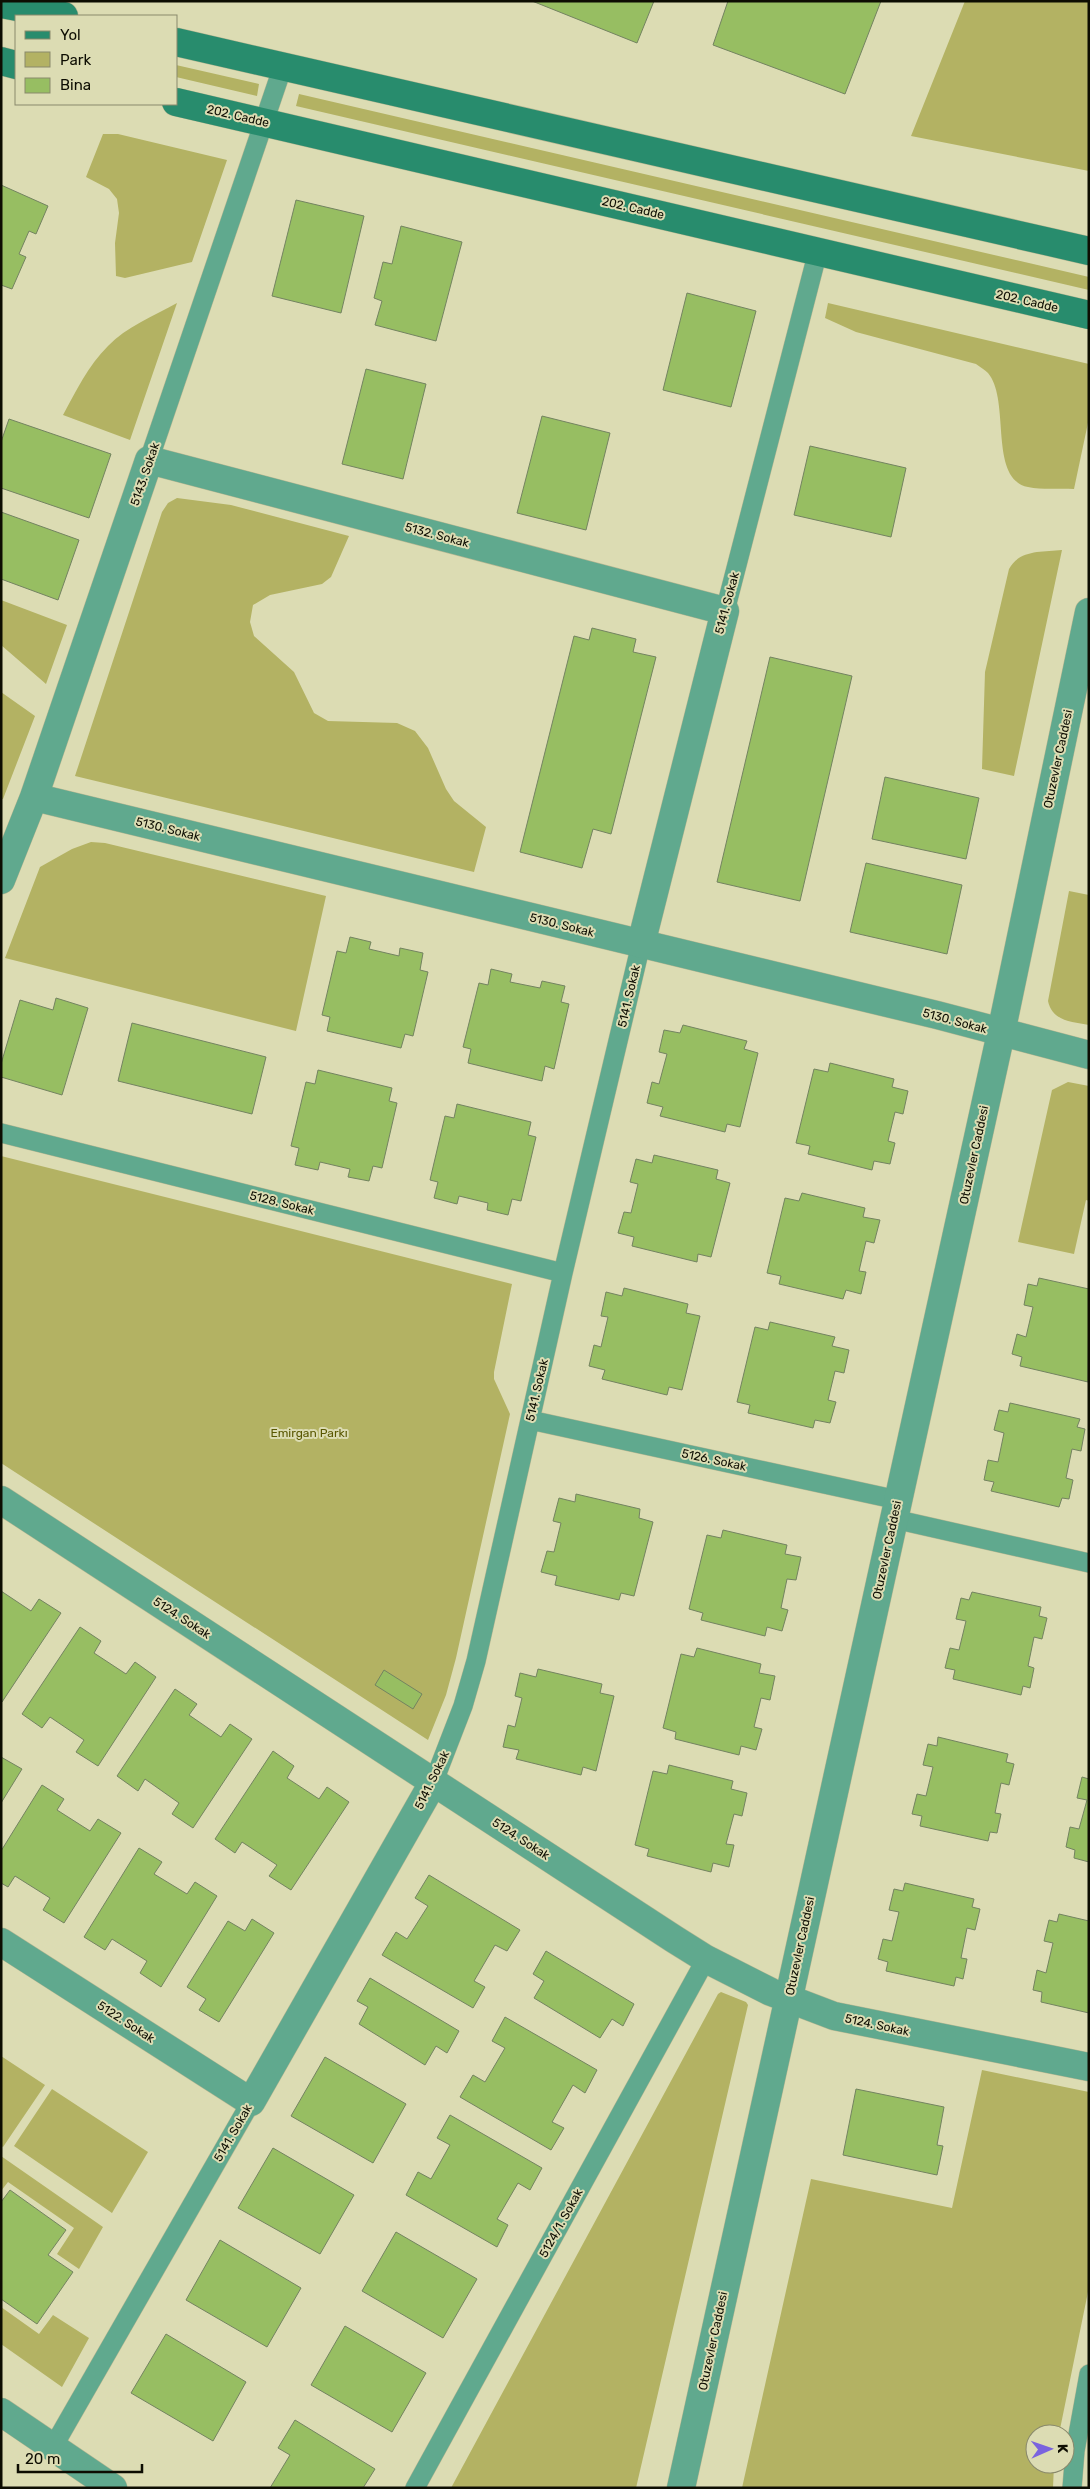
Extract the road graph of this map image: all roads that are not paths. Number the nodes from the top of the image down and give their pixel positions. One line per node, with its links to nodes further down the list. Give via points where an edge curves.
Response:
1 (1, 4): 2 (main road)
2 (59, 15)
3 (178, 42): 6 (main road)
4 (1, 61): 5 (main road)
5 (15, 64)
6 (283, 66): 8 (lane, 5143. Sokak); 9 (main road)
7 (178, 102): 8 (main road, 202. Cadde)
8 (264, 122): 10 (main road, 202. Cadde); 12 (lane, 5143. Sokak)
9 (1089, 251)
10 (818, 252): 11 (main road, 202. Cadde); 13 (lane, 5141. Sokak)
11 (1089, 315)
12 (149, 460): 13 (street, 5132. Sokak); 15 (street, 5143. Sokak)
13 (725, 611): 17 (street, 5141. Sokak)
14 (1089, 612): 18 (street, Otuzevler Caddesi)
15 (34, 797): 16 (street, 5143. Sokak); 17 (street, 5130. Sokak)
16 (1, 880)
17 (641, 944): 18 (street, 5130. Sokak); 21 (lane, 5141. Sokak)
18 (1001, 1033): 19 (street, 5130. Sokak); 24 (street, Otuzevler Caddesi)
19 (1089, 1055)
20 (1, 1134): 21 (lane, 5128. Sokak)
21 (563, 1273): 22 (lane, 5141. Sokak)
22 (530, 1420): 24 (lane, 5126. Sokak); 26 (lane, 5141. Sokak, via 476,1661 463,1706)
23 (1, 1500): 26 (street, 5124. Sokak)
24 (896, 1510): 25 (lane, 5126. Sokak); 29 (street, Otuzevler Caddesi)
25 (1089, 1563)
26 (434, 1781): 28 (street, 5124. Sokak); 31 (street, 5141. Sokak)
27 (1, 1942): 31 (street, 5122. Sokak)
28 (706, 1959): 29 (street, 5124. Sokak); 36 (lane, 5124/1. Sokak)
29 (788, 1999): 30 (street, 5124. Sokak, via 857,2021); 37 (street, Otuzevler Caddesi)
30 (1089, 2068)
31 (250, 2102): 34 (lane, 5141. Sokak)
32 (1089, 2374): 38 (lane)
33 (1, 2412): 34 (street)
34 (53, 2448): 35 (street)
35 (113, 2488)
36 (415, 2488)
37 (680, 2488)
38 (1072, 2488)

